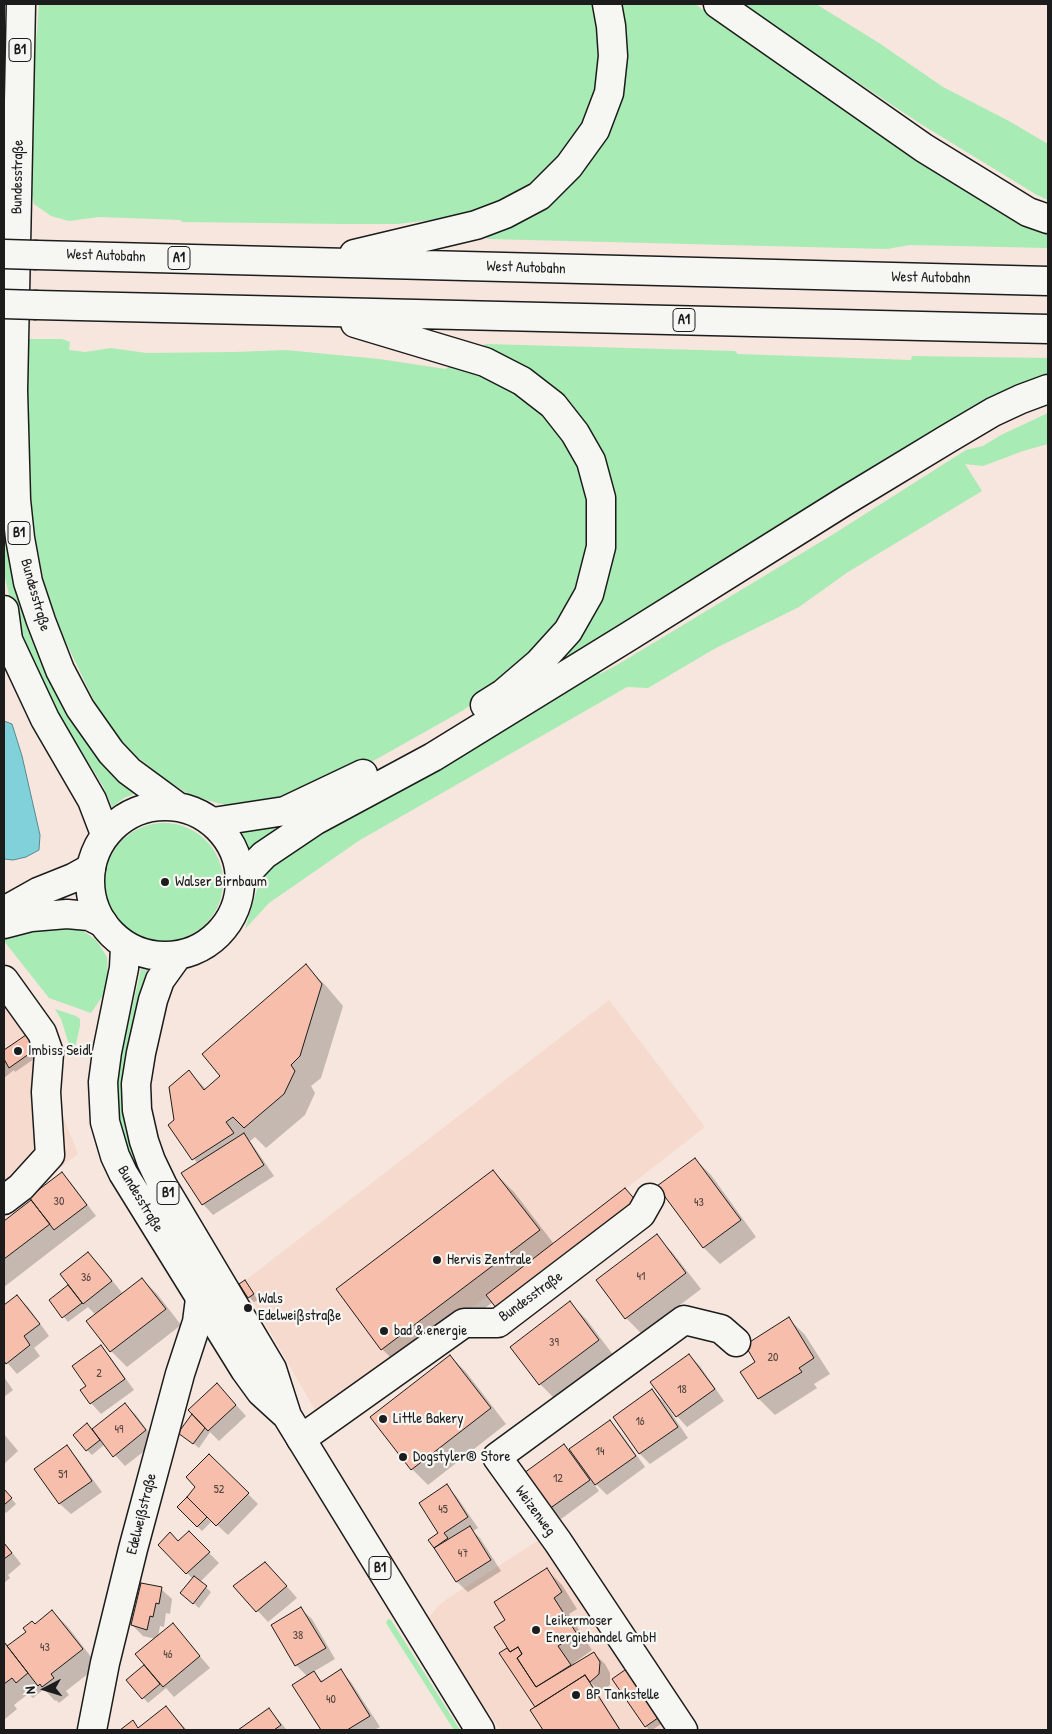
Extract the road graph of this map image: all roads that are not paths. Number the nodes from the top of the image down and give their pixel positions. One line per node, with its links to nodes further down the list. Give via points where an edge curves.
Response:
1 (21, 4): 14 (main road, Bundesstraße / B1, via 13,390 16,500 28,582 60,670 80,708 129,772)
2 (607, 4): 6 (main road, via 613,56 609,93 595,130 569,166 539,196 476,225)
3 (718, 4): 4 (main road, via 924,148 1028,212)
4 (1048, 219)
5 (4, 254): 6 (main road, West Autobahn / A1, bridge)
6 (321, 262): 7 (main road, West Autobahn / A1)
7 (1048, 281)
8 (4, 304): 9 (main road, A1, bridge)
9 (320, 313): 10 (main road, A1); 15 (main road, via 485,362 522,381 553,405 591,461 601,498 601,547 589,594 568,631 504,693 362,775 298,806)
10 (1048, 329)
11 (1048, 389): 18 (main road, via 993,412 432,757 316,820 264,855)
12 (4, 610): 13 (main road)
13 (6, 636): 16 (main road, via 45,719 92,800)
14 (178, 807): 15 (main road, Bundesstraße / B1); 16 (main road, Bundesstraße / B1, via 153,807 129,815)
15 (213, 822): 18 (main road, Bundesstraße / B1, via 232,848 238,864)
16 (105, 834): 17 (main road, Bundesstraße / B1, via 96,849)
17 (91, 868): 19 (main road); 20 (main road, Bundesstraße / B1, via 91,895)
18 (239, 881): 23 (main road, Bundesstraße / B1, via 236,903 223,928 203,945)
19 (4, 911)
20 (103, 923): 21 (main road, via 89,916 67,914 31,917); 22 (main road, Bundesstraße / B1)
21 (4, 924)
22 (125, 947): 23 (main road, Bundesstraße / B1, via 147,955); 27 (main road, Bundesstraße / B1, via 124,968 104,1068 105,1122 123,1173)
23 (178, 955): 29 (main road, Bundesstraße / B1, via 160,980 141,1053 136,1084 137,1110 144,1141 163,1186 272,1369)
24 (4, 980): 26 (main road, via 42,1033 48,1053 46,1092 50,1155 21,1187)
25 (650, 1198): 30 (main road, Bundesstraße, via 641,1214 498,1323 464,1323)
26 (4, 1200)
27 (200, 1299): 29 (main road, Bundesstraße / B1, via 261,1392); 31 (main road, Edelweißstraße, via 133,1549)
28 (736, 1342): 33 (main road, Weizenweg, via 722,1329 684,1320 497,1457 558,1542)
29 (287, 1416): 30 (main road, Bundesstraße / B1)
30 (301, 1439): 32 (main road, Bundesstraße / B1)
31 (92, 1730)
32 (480, 1730)
33 (683, 1730)

